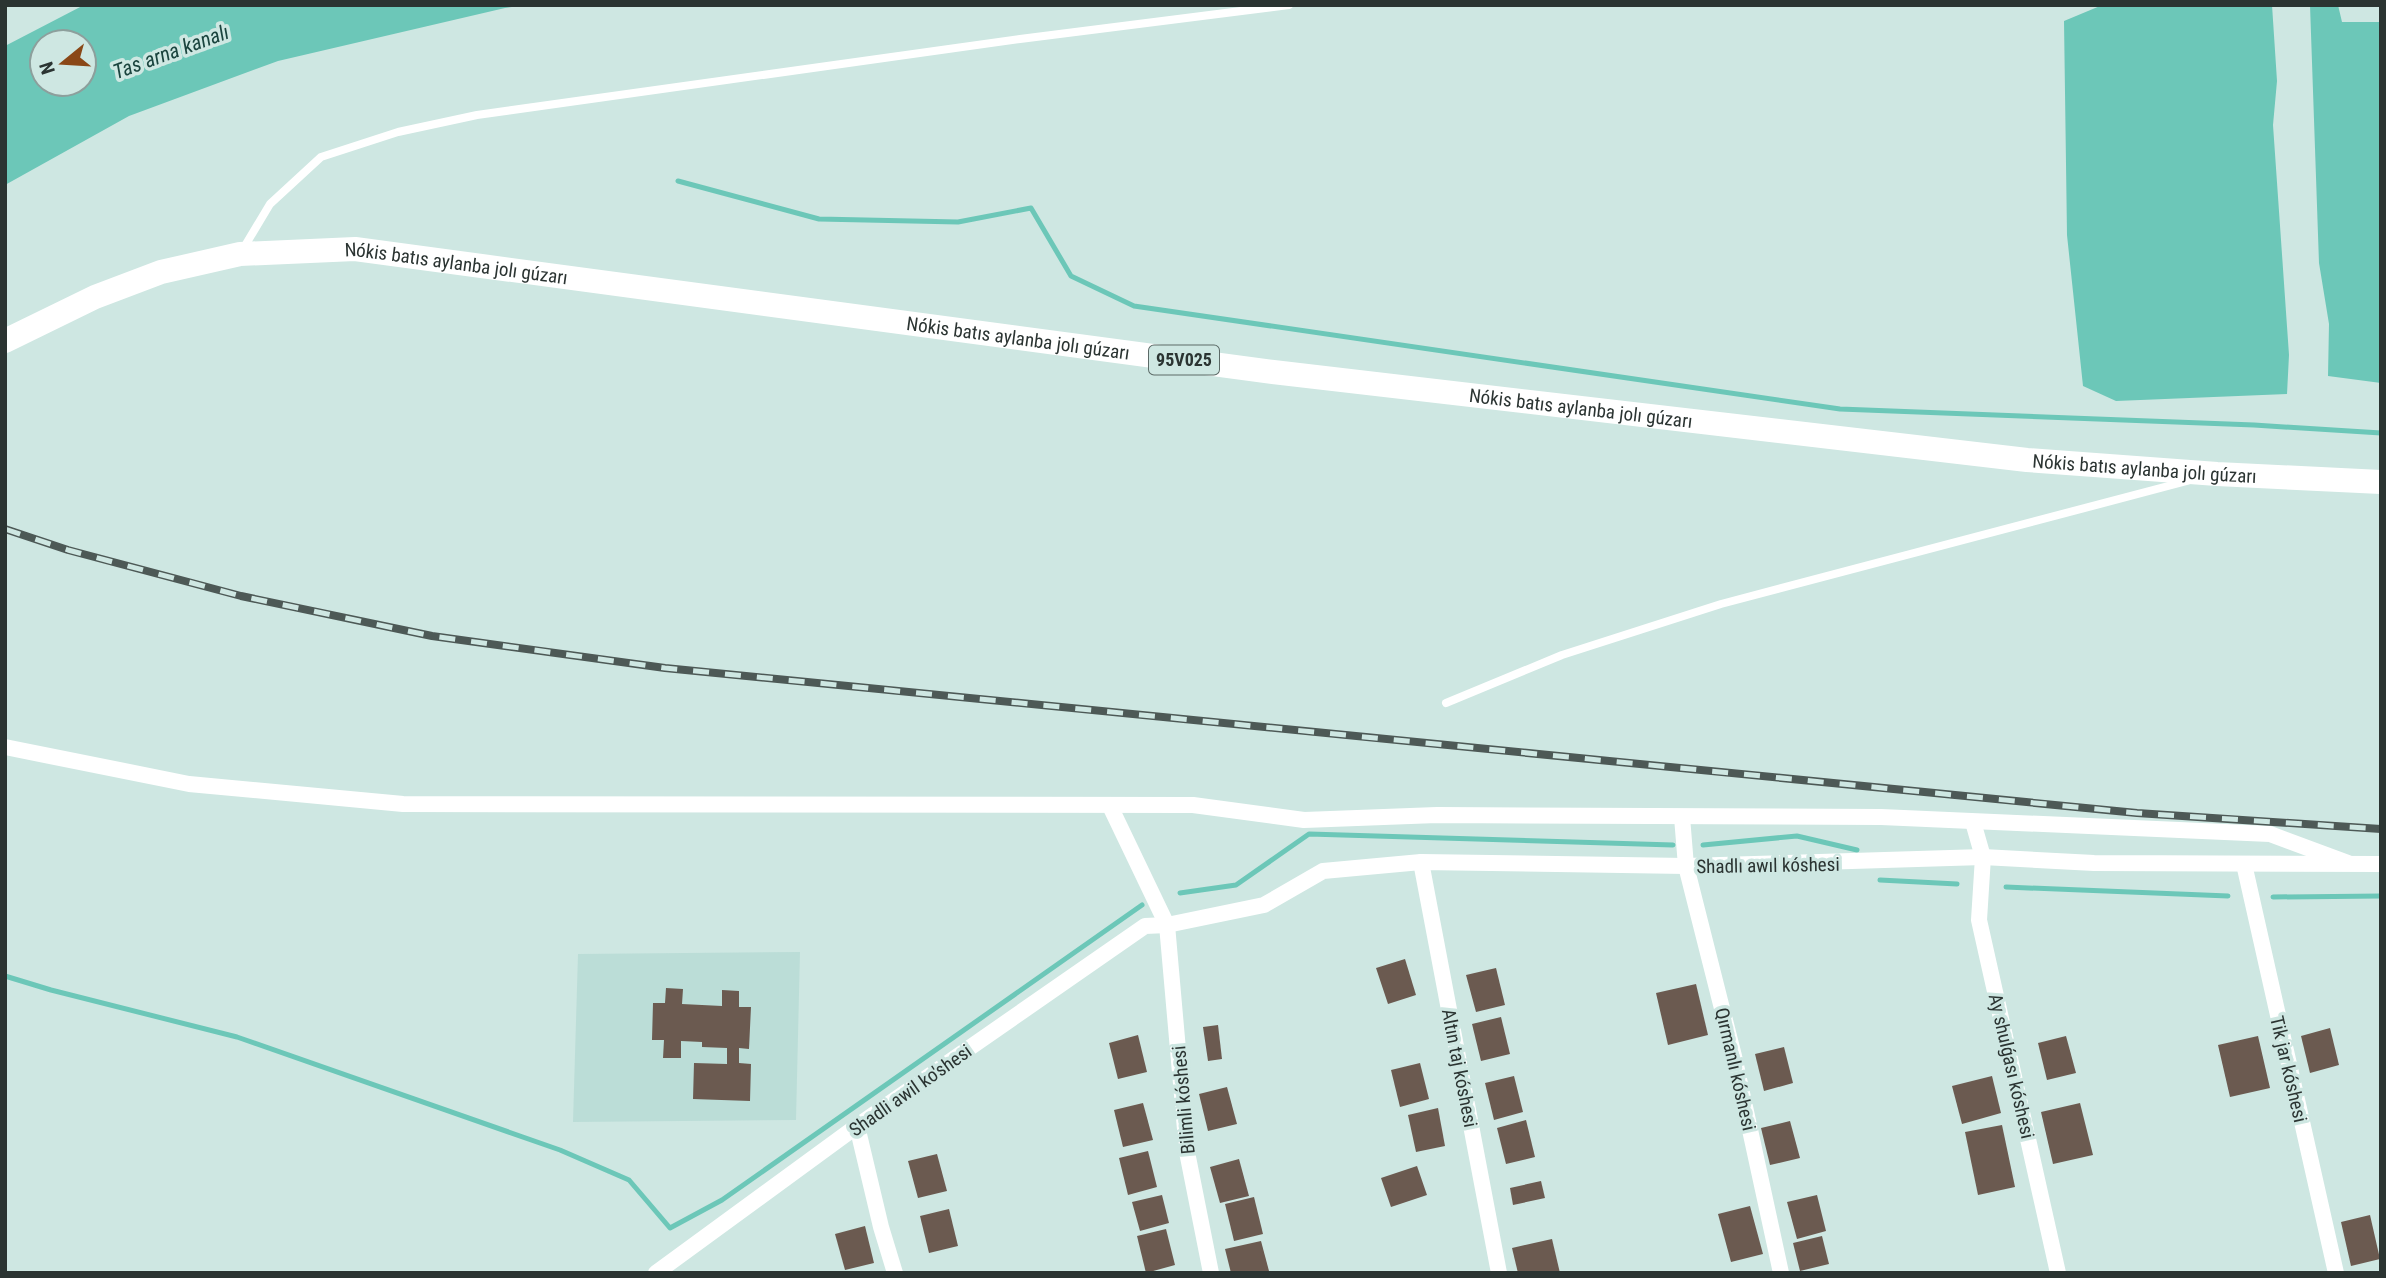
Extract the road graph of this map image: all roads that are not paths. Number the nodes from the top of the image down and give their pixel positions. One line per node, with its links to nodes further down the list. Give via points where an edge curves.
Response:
1 (1289, 5): 2 (lane, via 477,115 398,132 321,158 270,204)
2 (240, 254): 3 (main road, Nókis batıs aylanba jolı gúzarı / 95V025, via 161,272); 4 (main road, Nókis batıs aylanba jolı gúzarı / 95V025, via 355,249 1273,372 2027,460)
3 (5, 341)
4 (2217, 474): 5 (main road, Nókis batıs aylanba jolı gúzarı / 95V025); 6 (lane, via 1721,604 1562,655)
5 (2381, 482)
6 (1446, 703)
7 (5, 747): 8 (street, via 189,784 403,804)
8 (1110, 806): 9 (street, via 1194,805 1304,820 1437,815); 17 (street)
9 (1682, 817): 10 (street); 16 (street, Qırmanlı kóshesi)
10 (1973, 821): 11 (street, Ay shulǵası kóshesi); 13 (street, via 2270,834)
11 (1983, 857): 14 (street, Shadlı awıl kóshesi); 16 (street, Shadlı awıl kóshesi); 24 (street, Ay shulǵası kóshesi, via 1979,920)
12 (1421, 862): 16 (street, Shadlı awıl kóshesi); 17 (street, Shadlı awıl kóshesi, via 1323,871 1264,905); 22 (street, Altın taj kóshesi)
13 (2348, 863): 14 (street, Shadlı awıl kóshesi); 15 (street, Shadlı awıl kóshesi)
14 (2244, 864): 25 (street, Tik jar kóshesi)
15 (2381, 864)
16 (1686, 866): 23 (street, Qırmanlı kóshesi, via 1734,1056)
17 (1167, 925): 18 (street, Shadli awil ko'shesi, via 1145,926); 21 (street, Bilimli kóshesi, via 1187,1152)
18 (857, 1126): 19 (street, Shadli awil ko'shesi); 20 (street)
19 (658, 1271)
20 (895, 1273)
21 (1211, 1273)
22 (1499, 1273)
23 (1781, 1273)
24 (2058, 1273)
25 (2336, 1273)

